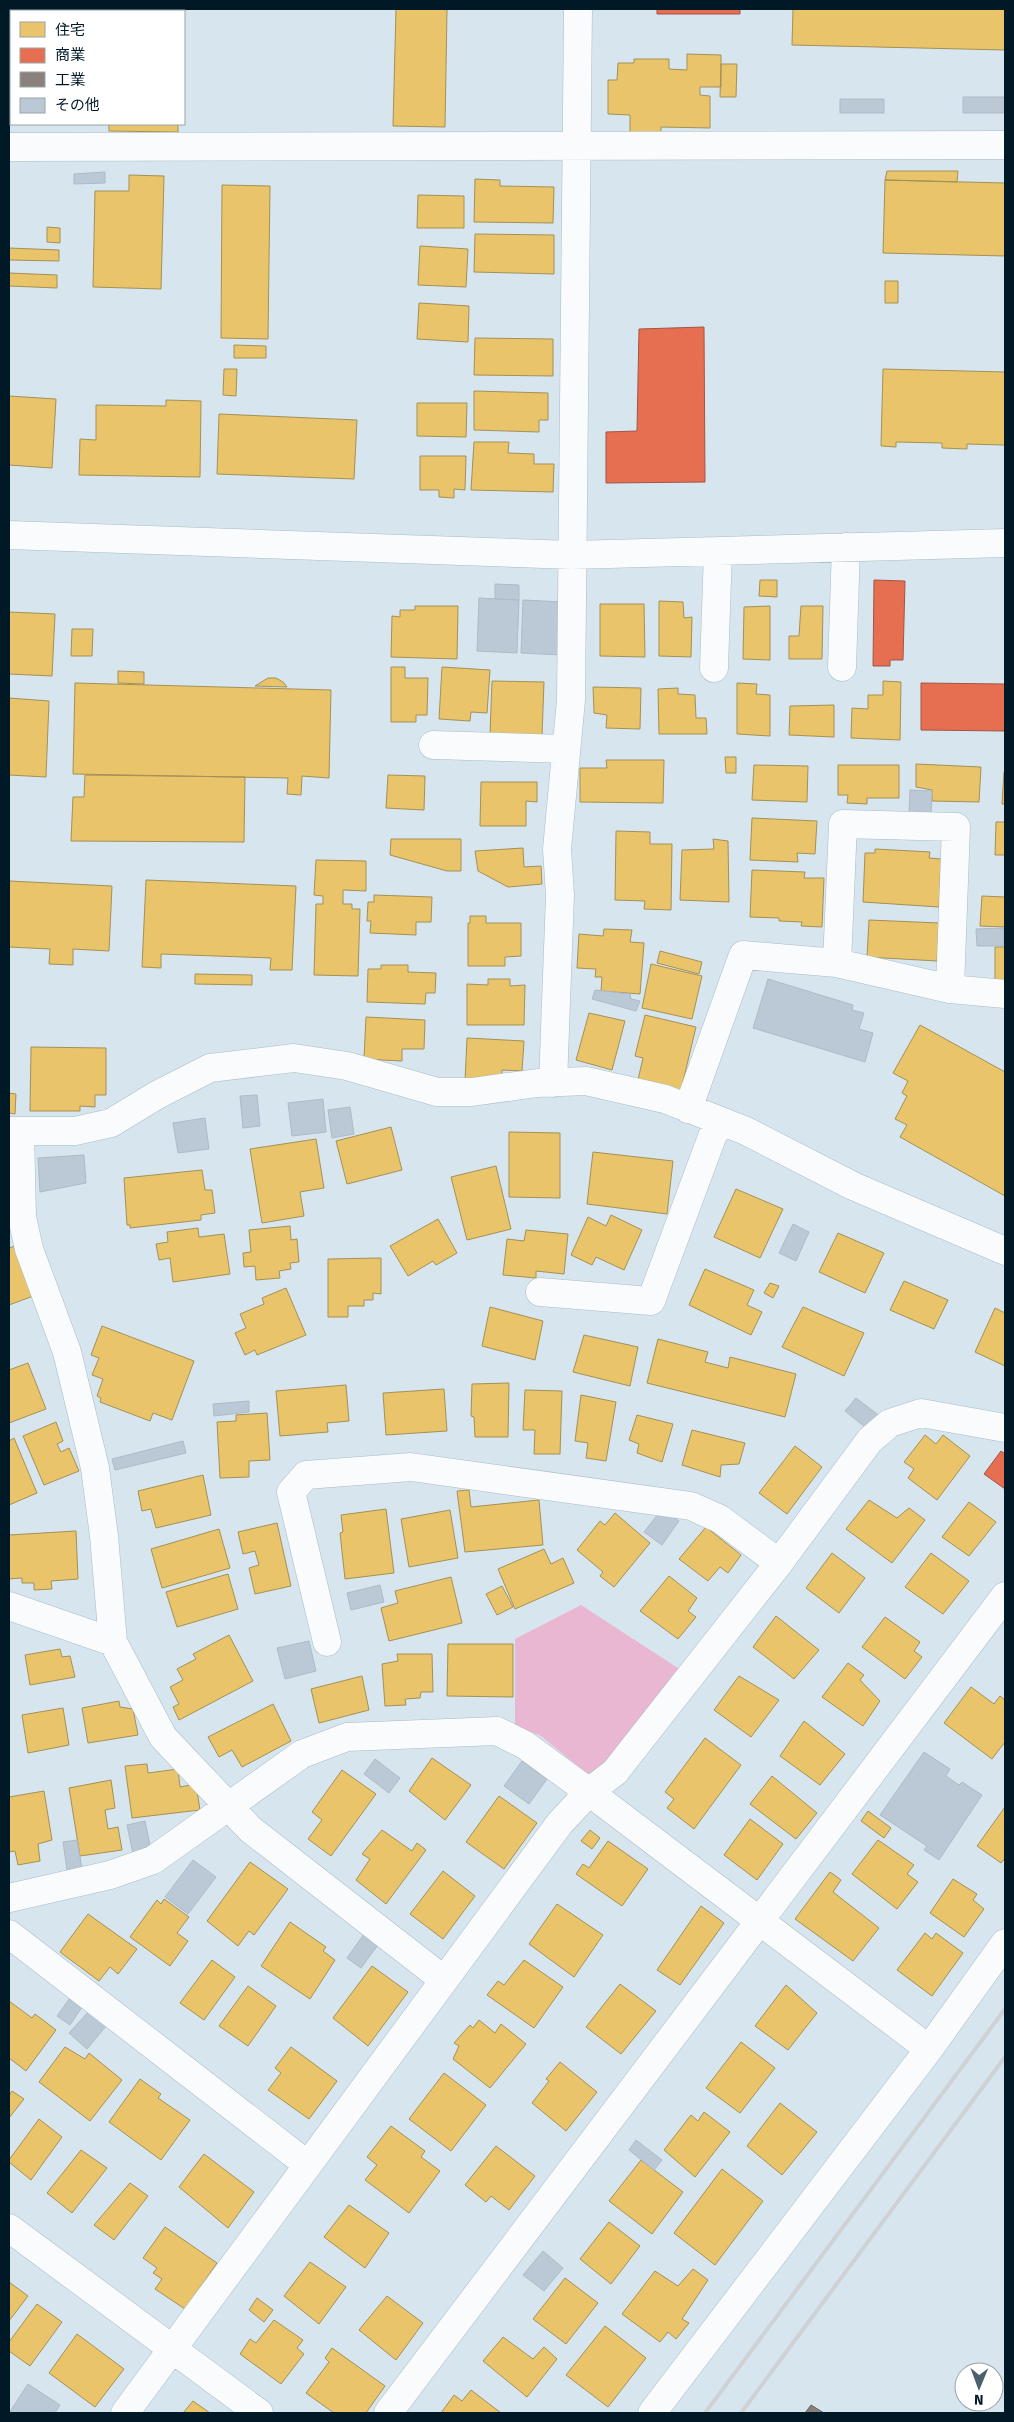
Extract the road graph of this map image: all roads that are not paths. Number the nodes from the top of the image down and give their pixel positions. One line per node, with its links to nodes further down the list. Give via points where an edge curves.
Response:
1 (578, 9): 3 (street)
2 (1005, 145): 3 (street)
3 (576, 146): 4 (street); 9 (street)
4 (9, 147)
5 (9, 535): 9 (street)
6 (1005, 543): 7 (street)
7 (846, 547): 8 (street); 10 (street)
8 (718, 551): 9 (street); 11 (street)
9 (572, 555): 13 (street, via 571,700)
10 (842, 667)
11 (714, 668)
12 (433, 745): 13 (street)
13 (565, 748): 17 (street, via 557,849 560,895)
14 (837, 963): 15 (street); 15 (street, via 843,824 956,828); 18 (street, via 743,955)
15 (950, 989): 16 (street)
16 (1005, 994)
17 (553, 1083): 18 (street, via 586,1081 664,1099); 20 (street, via 472,1092 437,1092 347,1066 294,1058 210,1068 111,1123 74,1130)
18 (688, 1109): 19 (street)
19 (718, 1121): 21 (street, via 746,1131 854,1186); 22 (street, via 651,1301)
20 (14, 1131): 27 (street, via 22,1217 29,1249 67,1352 95,1468)
21 (1005, 1251)
22 (540, 1292)
23 (1005, 1428): 24 (street, via 921,1413 890,1423 870,1440)
24 (779, 1563): 28 (street, via 720,1519 690,1506 411,1467 306,1475 291,1492); 29 (street, via 615,1772)
25 (1005, 1596): 32 (street)
26 (9, 1606): 27 (street)
27 (113, 1642): 30 (street, via 163,1737)
28 (327, 1642)
29 (590, 1792): 30 (street, via 525,1745 497,1731 470,1731 347,1737 302,1754); 32 (street); 35 (street, via 560,1822)
30 (229, 1806): 31 (street, via 153,1860 110,1875); 35 (street, via 250,1829)
31 (9, 1898)
32 (760, 1922): 36 (street); 42 (street)
33 (9, 1934): 37 (street)
34 (1005, 1943): 36 (street)
35 (444, 1980): 37 (street)
36 (929, 2049): 43 (street)
37 (308, 2165): 39 (street)
38 (9, 2228): 39 (street)
39 (172, 2349): 40 (street); 41 (street)
40 (125, 2413)
41 (259, 2413)
42 (388, 2413)
43 (652, 2413)

